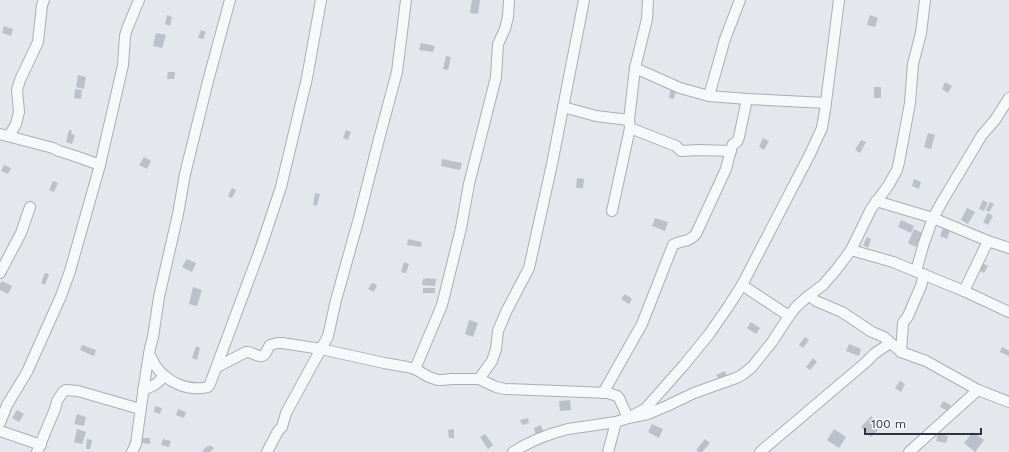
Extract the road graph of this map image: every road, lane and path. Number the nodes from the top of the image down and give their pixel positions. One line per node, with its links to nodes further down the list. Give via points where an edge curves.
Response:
1 (44, 0): 19 (street, via 38,42 17,90 19,112 16,124)
2 (139, 0): 21 (street, via 125,36 123,65)
3 (230, 0): 39 (street, via 185,174)
4 (321, 0): 40 (street, via 307,78 281,187)
5 (406, 0): 37 (street, via 397,72 328,336)
6 (509, 0): 41 (street, via 505,29 498,44 495,81 449,278 442,305)
7 (584, 0): 17 (street)
8 (648, 0): 12 (street, via 647,19)
9 (740, 0): 13 (street, via 725,39)
10 (839, 0): 16 (street)
11 (925, 0): 22 (street, via 899,162 894,177)
12 (635, 68): 13 (street, via 680,88); 18 (street)
13 (709, 96): 15 (street)
14 (1009, 98): 25 (street, via 982,135)
15 (747, 99): 16 (street); 20 (street, via 739,137)
16 (826, 103): 31 (street, via 822,128 810,154)
17 (563, 107): 18 (street); 43 (street, via 529,268 498,330 492,362)
18 (630, 124): 20 (street, via 676,146 681,151); 24 (street)
19 (5, 135): 21 (street, via 53,148)
20 (731, 151): 44 (street, via 726,169 696,234 689,240 673,245 642,324)
21 (100, 165): 53 (street, via 61,296 27,372)
22 (876, 201): 25 (street); 28 (street)
23 (30, 207): 30 (street, via 21,233)
24 (612, 211)
25 (933, 218): 26 (street); 29 (street, via 924,243)
26 (988, 241): 27 (street); 32 (street)
27 (1009, 248)
28 (851, 250): 29 (street); 33 (street, via 823,286)
29 (920, 273): 32 (street); 38 (street, via 921,286 903,323)
30 (0, 274)
31 (742, 284): 35 (street); 51 (street, via 728,307 684,365 645,408)
32 (964, 291): 34 (street)
33 (810, 296): 35 (street); 36 (street, via 816,302 842,312)
34 (1009, 312)
35 (789, 316): 51 (street, via 772,342 742,375 648,414)
36 (890, 343): 38 (street); 60 (street)
37 (321, 349): 40 (street, via 278,343 270,345 260,357 248,351); 41 (street); 57 (street)
38 (901, 352): 46 (street, via 926,362)
39 (149, 354): 42 (street); 45 (street)
40 (217, 367): 42 (street, via 209,385 201,388 182,386)
41 (415, 370): 43 (street, via 438,380)
42 (164, 375): 45 (street, via 157,384)
43 (479, 379): 47 (street, via 505,389)
44 (611, 380): 47 (street); 48 (street)
45 (143, 390): 50 (street)
46 (978, 390): 49 (street); 61 (street)
47 (603, 393): 48 (street)
48 (617, 396): 51 (street)
49 (1009, 402)
50 (140, 409): 55 (street, via 78,391 66,390 57,401); 56 (street, via 136,444)
51 (628, 418): 52 (street)
52 (616, 422): 58 (street, via 560,431 537,439); 59 (street)
53 (0, 423)
54 (0, 431): 55 (street)
55 (39, 448)
56 (132, 452)
57 (267, 452)
58 (513, 452)
59 (608, 452)
60 (760, 452)
61 (909, 452)

